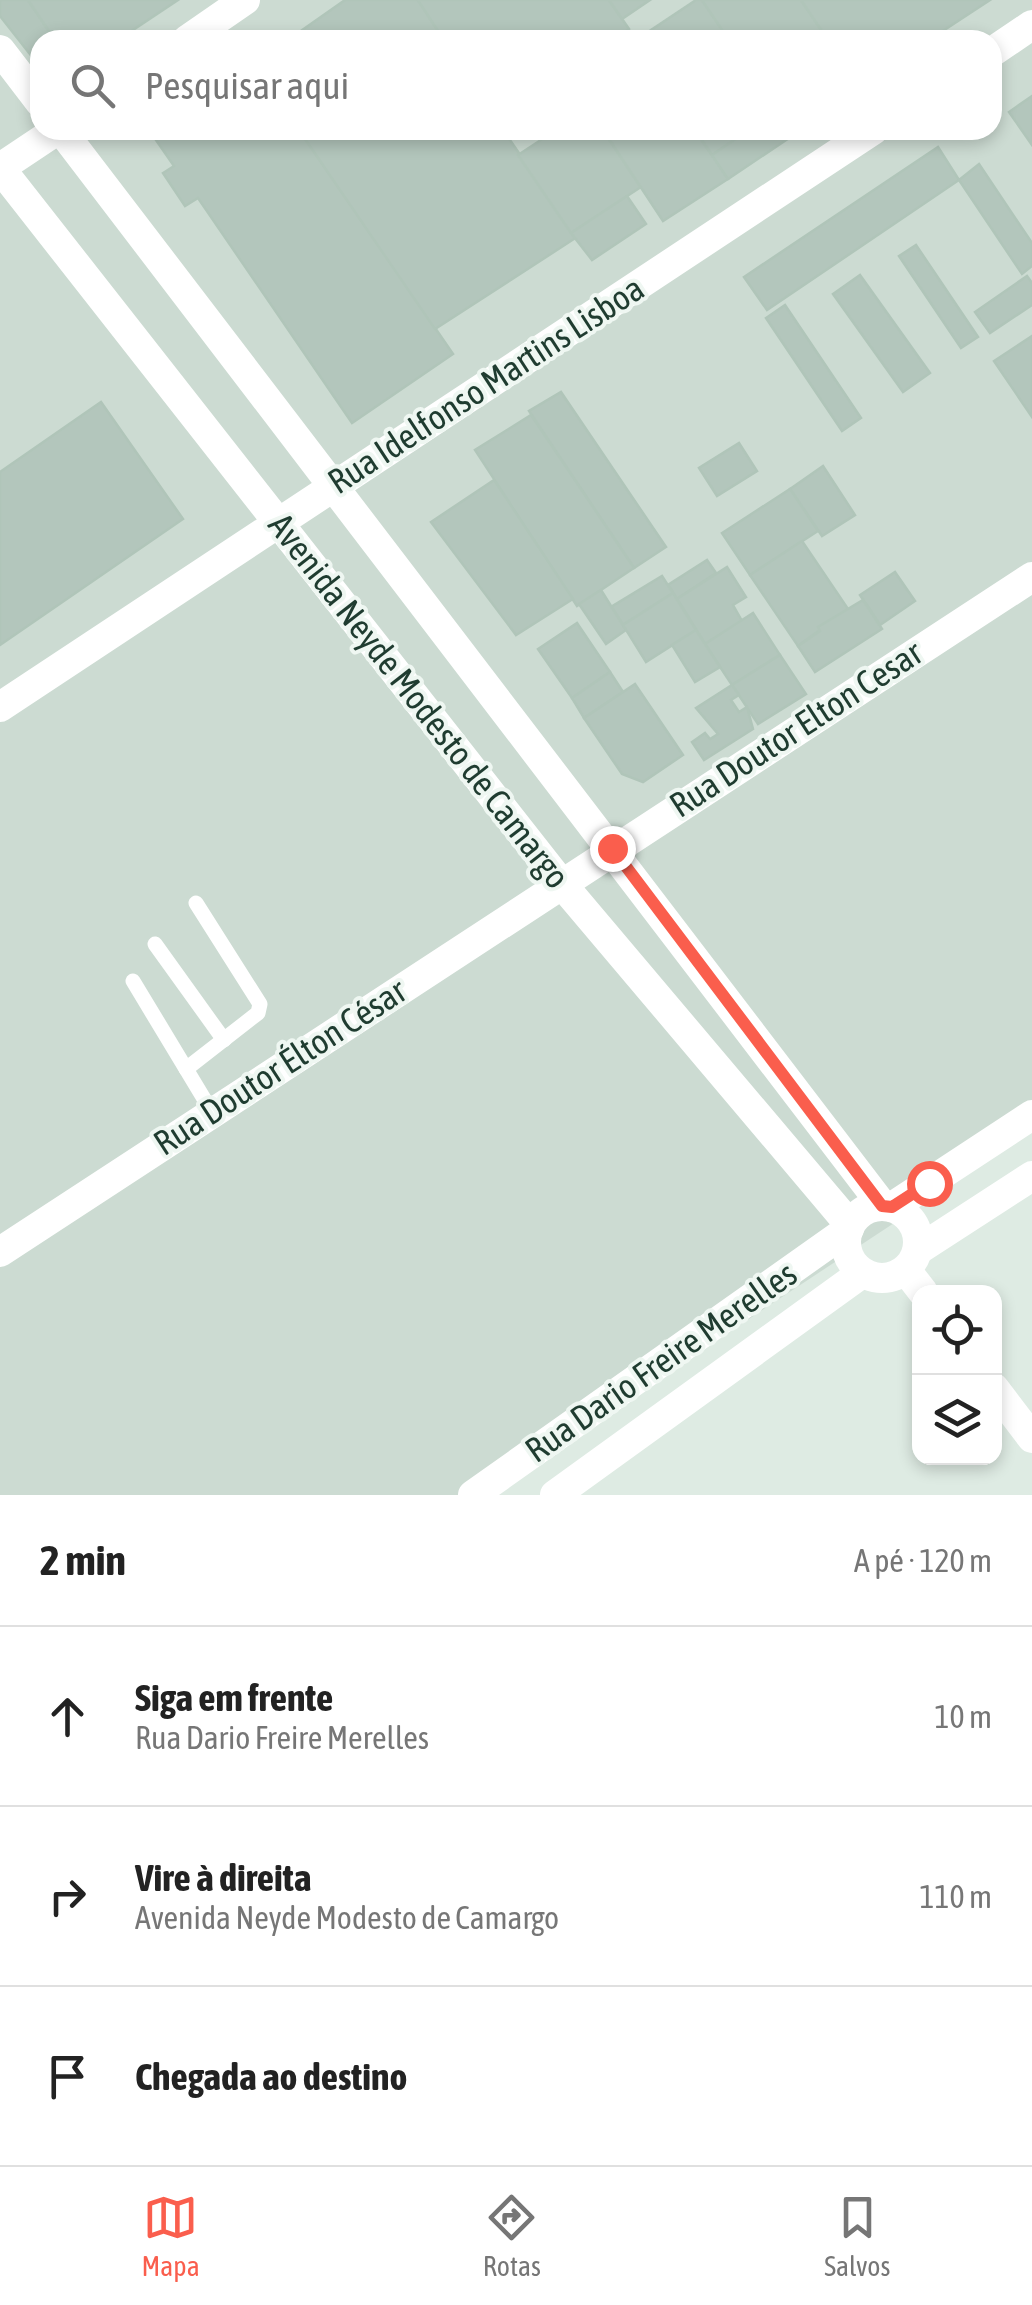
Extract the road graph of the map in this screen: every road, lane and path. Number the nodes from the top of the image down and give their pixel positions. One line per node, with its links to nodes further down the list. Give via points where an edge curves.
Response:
1 (245, 0): 3 (street)
2 (1032, 25): 4 (street)
3 (202, 30)
4 (1002, 45)
5 (0, 50): 6 (street)
6 (30, 89)
7 (44, 140): 10 (street)
8 (68, 140): 11 (street, Avenida Neyde Modesto de Camargo)
9 (858, 140): 11 (street, Rua Idelfonso Martins Lisboa)
10 (0, 168): 12 (street, Avenida Neyde Modesto de Camargo)
11 (334, 484): 12 (street, Rua Idelfonso Martins Lisboa); 15 (street, Avenida Neyde Modesto de Camargo)
12 (278, 523): 14 (street, Rua Idelfonso Martins Lisboa); 16 (street, Avenida Neyde Modesto de Camargo)
13 (1032, 577): 15 (street, Rua Doutor Elton Cesar)
14 (0, 707)
15 (612, 848): 16 (street, Rua Doutor Elton Cesar); 25 (street, Avenida Neyde Modesto de Camargo)
16 (561, 883): 22 (street, Rua Doutor Élton César); 26 (street, Avenida Neyde Modesto de Camargo)
17 (196, 904): 20 (lane, via 260,1004)
18 (154, 944): 20 (lane)
19 (132, 981): 21 (lane)
20 (224, 1040): 21 (lane)
21 (186, 1070): 22 (lane)
22 (212, 1112): 27 (street, Rua Doutor Élton César)
23 (1032, 1114): 25 (street)
24 (1032, 1176): 28 (street)
25 (887, 1206): 26 (street, via 864,1211); 28 (street, via 910,1218 919,1238)
26 (849, 1227): 29 (street, via 848,1256); 32 (street, Rua Dario Freire Merelles)
27 (0, 1252)
28 (916, 1271): 29 (street, via 884,1279)
29 (862, 1272): 33 (street, Rua Dario Freire Merelles)
30 (1002, 1399): 31 (street)
31 (1032, 1438)
32 (473, 1495)
33 (555, 1495)

